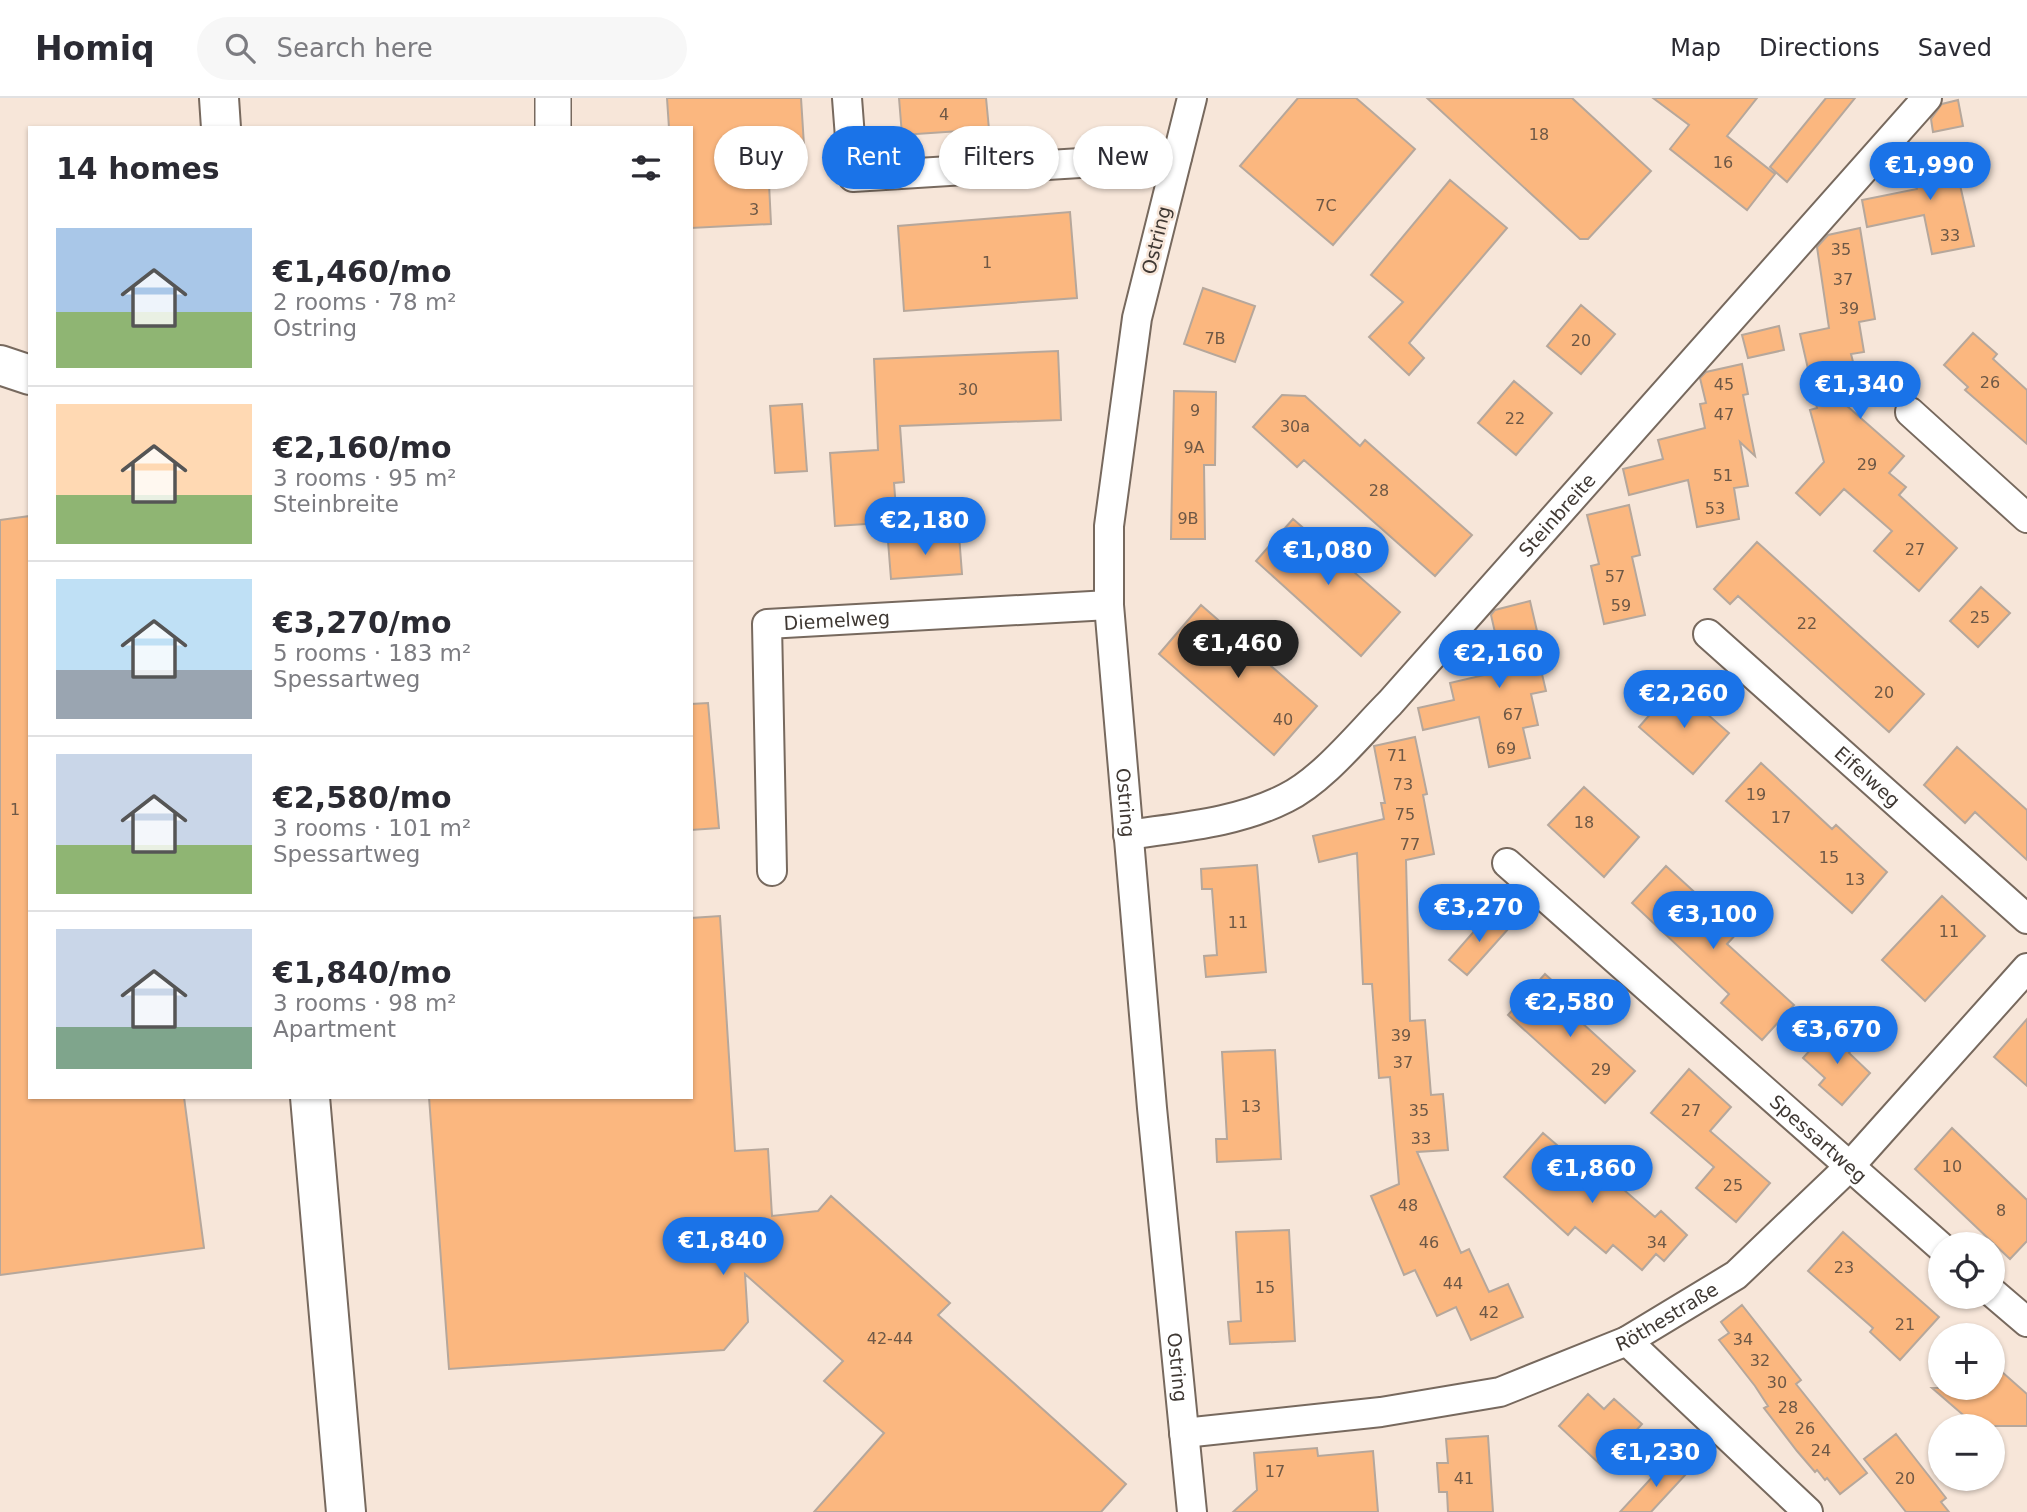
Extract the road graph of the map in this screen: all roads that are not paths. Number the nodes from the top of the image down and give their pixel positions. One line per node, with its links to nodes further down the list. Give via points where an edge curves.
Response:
1 (219, 98): 6 (main road)
2 (553, 98): 7 (street)
3 (847, 98): 8 (street, via 853,177)
4 (1192, 98): 8 (street, Ostring)
5 (1927, 98): 15 (street, Steinbreite, via 1390,704 1306,785 1287,798 1235,818)
6 (221, 126)
7 (553, 126)
8 (1177, 157): 13 (street, Ostring, via 1137,318 1109,526)
9 (0, 365): 10 (main road)
10 (28, 373)
11 (1910, 412): 12 (street)
12 (2027, 518)
13 (1109, 604): 15 (street, Ostring); 17 (street, Diemelweg, via 768,624)
14 (1708, 634): 18 (street, Eifelweg)
15 (1128, 835): 26 (street, Ostring)
16 (1507, 863): 21 (street, Spessartweg)
17 (772, 871)
18 (2027, 919)
19 (2027, 968): 21 (street, Röthestraße)
20 (310, 1099): 27 (main road)
21 (1849, 1167): 22 (street, Spessartweg); 25 (street, Röthestraße, via 1736,1275)
22 (1928, 1236)
23 (2005, 1303): 24 (street)
24 (2027, 1322)
25 (1627, 1341): 26 (street, Röthestraße, via 1500,1392 1381,1412); 29 (street)
26 (1184, 1433): 28 (street, Ostring)
27 (346, 1512)
28 (1192, 1512)
29 (1808, 1512)

